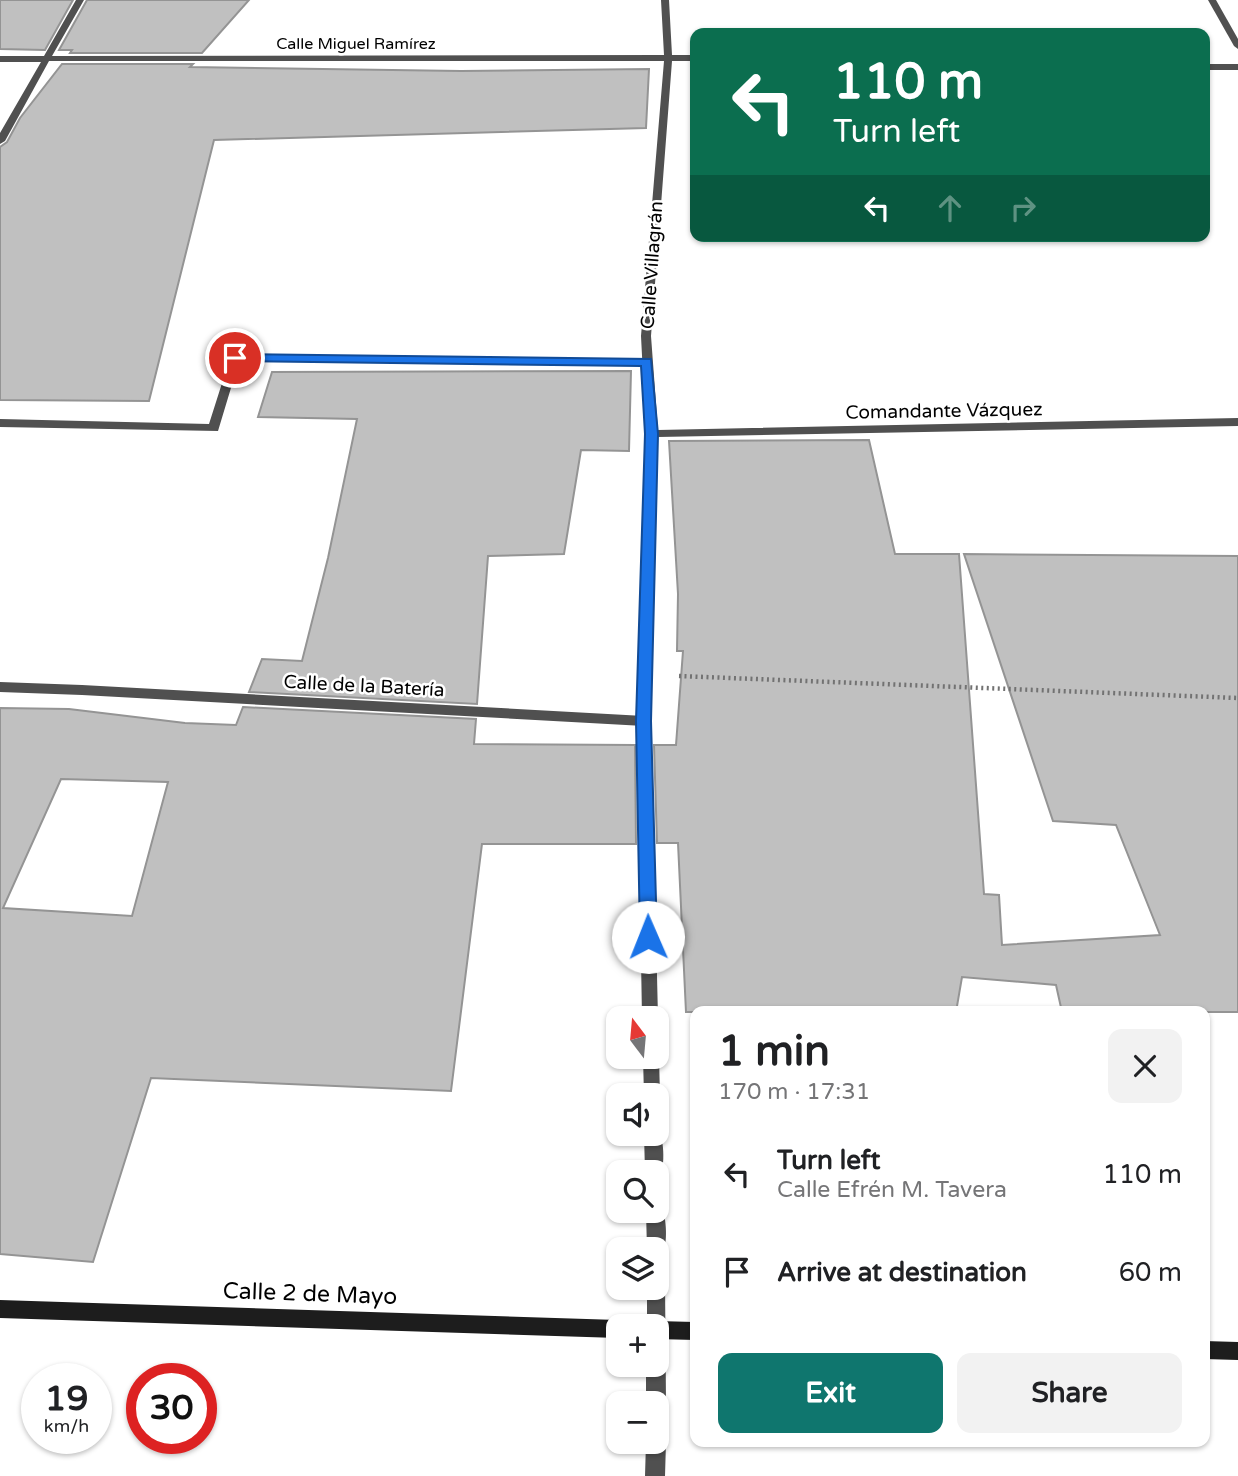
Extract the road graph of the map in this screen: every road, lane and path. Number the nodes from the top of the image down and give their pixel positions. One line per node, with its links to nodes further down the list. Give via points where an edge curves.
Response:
1 (80, 0): 8 (street)
2 (665, 0): 5 (street, Calle Villagrán)
3 (1212, 0): 4 (street)
4 (1238, 46)
5 (667, 58): 6 (street, Calle Miguel Ramírez); 8 (street, Calle Miguel Ramírez); 12 (street, Calle Villagrán)
6 (690, 58)
7 (0, 59): 8 (street, Calle Miguel Ramírez)
8 (45, 59): 11 (street)
9 (1210, 67): 10 (street)
10 (1238, 67)
11 (0, 141)
12 (647, 362): 13 (street, via 235,358 214,428); 15 (street, Calle Villagrán)
13 (0, 422)
14 (1238, 422): 15 (street, Comandante Vázquez)
15 (652, 434): 16 (street, Calle Villagrán)
16 (645, 675): 18 (path); 19 (street, Calle Villagrán)
17 (0, 687): 19 (street, Calle de la Batería)
18 (1238, 698)
19 (643, 721): 20 (street, Calle Villagrán)
20 (650, 1006)
21 (0, 1309): 22 (main road, Calle 2 de Mayo)
22 (606, 1328)
23 (669, 1330): 24 (main road)
24 (690, 1331)
25 (1210, 1350): 26 (main road)
26 (1238, 1351)
27 (656, 1454): 28 (street)
28 (655, 1476)

